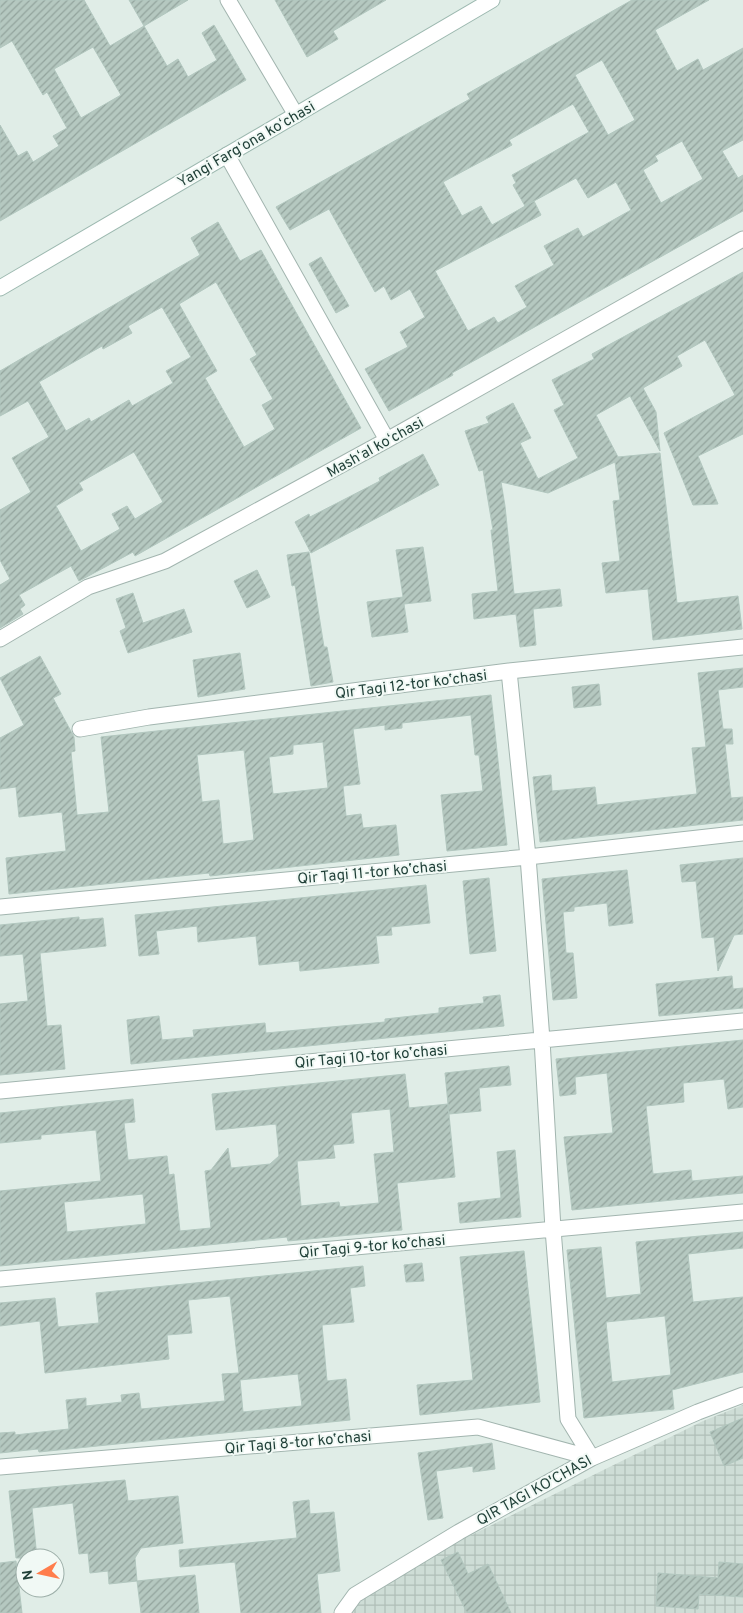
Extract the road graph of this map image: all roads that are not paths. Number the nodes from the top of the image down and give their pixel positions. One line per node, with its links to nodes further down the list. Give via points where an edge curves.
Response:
1 (228, 0): 3 (street)
2 (492, 0): 3 (street, Yangi Fargʻona koʻchasi)
3 (296, 115): 4 (street, Yangi Fargʻona koʻchasi)
4 (227, 155): 6 (street, Yangi Fargʻona koʻchasi); 7 (street)
5 (743, 239): 7 (street, Mashʻal koʻchasi)
6 (0, 288)
7 (387, 440): 8 (street, Mashʻal koʻchasi, via 165,561 88,588)
8 (0, 639)
9 (743, 647): 10 (street, Qir Tagi 12-tor koʼchasi)
10 (508, 671): 11 (street, Qir Tagi 12-tor koʼchasi, via 149,717); 13 (street)
11 (80, 729)
12 (743, 833): 13 (street, Qir Tagi 11-tor koʼchasi)
13 (528, 857): 14 (street, Qir Tagi 11-tor koʼchasi); 16 (street)
14 (0, 906)
15 (743, 1021): 16 (street, Qir Tagi 10-tor koʼchasi)
16 (542, 1040): 17 (street, Qir Tagi 10-tor koʼchasi); 19 (street)
17 (0, 1091)
18 (743, 1212): 19 (street, Qir Tagi 9-tor koʼchasi)
19 (552, 1229): 20 (street, Qir Tagi 9-tor koʼchasi); 22 (street, via 568,1419)
20 (0, 1278)
21 (743, 1395): 22 (street, QIR TAGI KO'CHASI)
22 (592, 1458): 23 (street, Qir Tagi 8-tor koʼchasi, via 478,1427); 24 (street, QIR TAGI KO'CHASI, via 356,1594)
23 (0, 1467)
24 (342, 1613)

